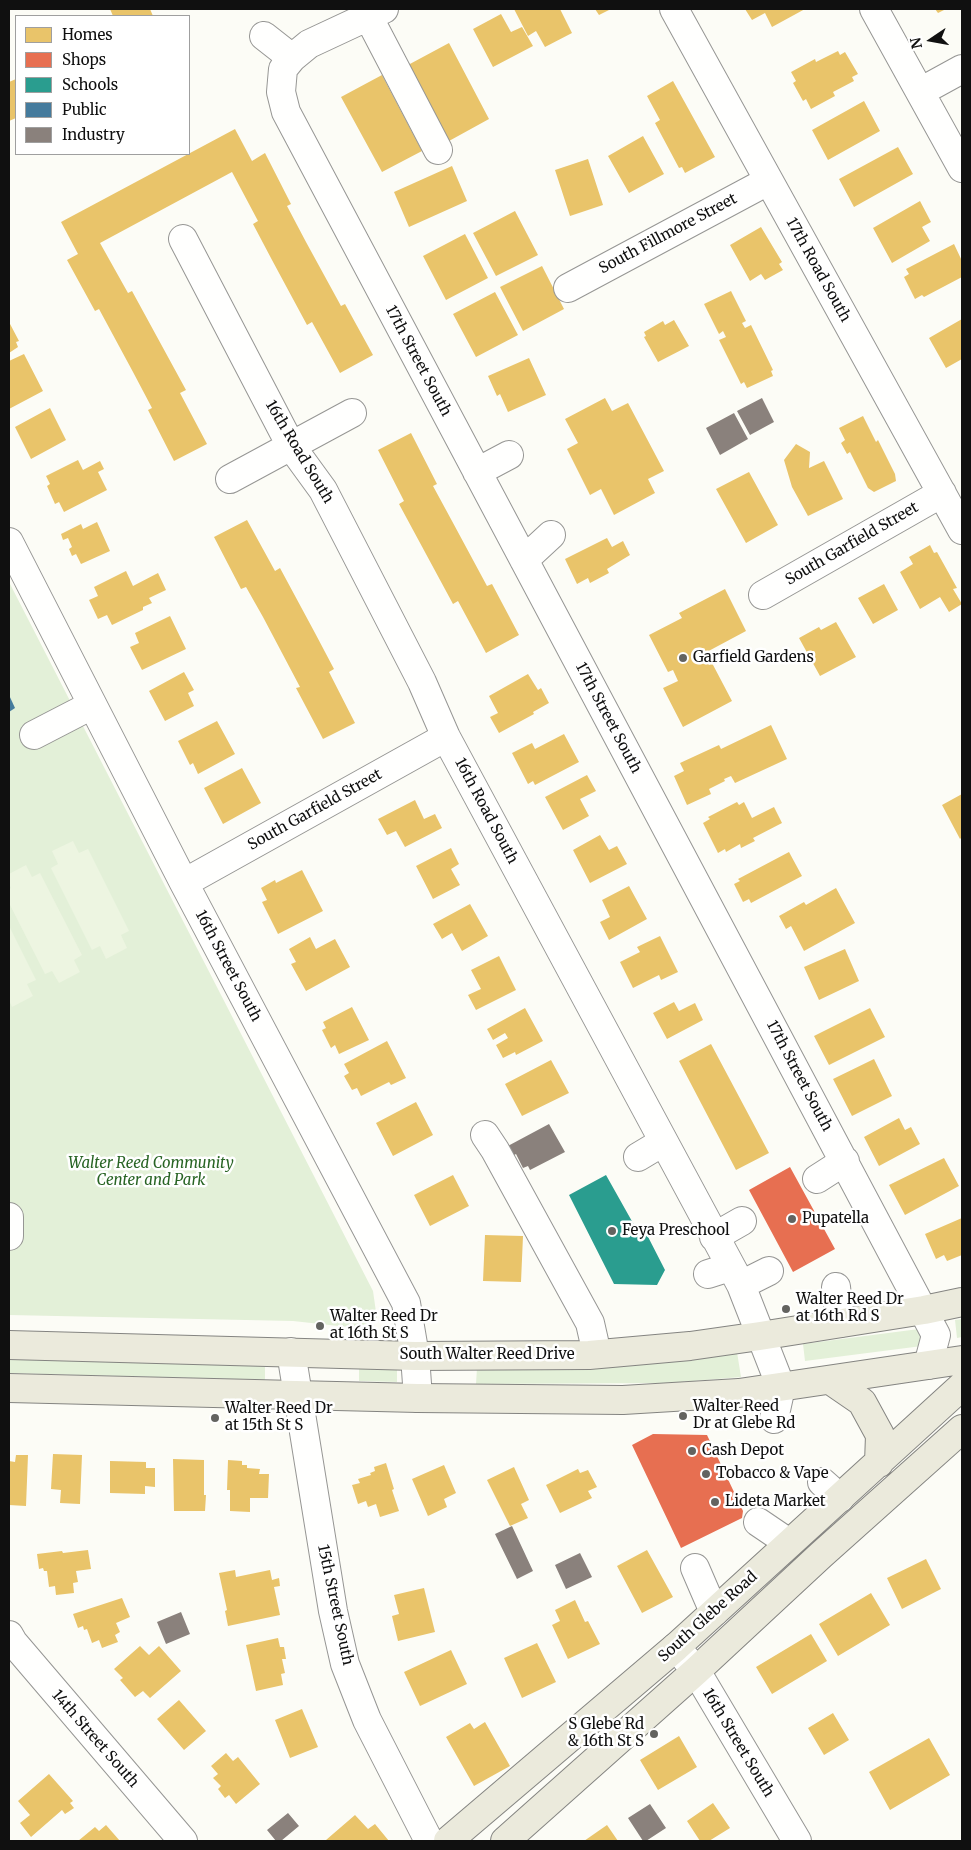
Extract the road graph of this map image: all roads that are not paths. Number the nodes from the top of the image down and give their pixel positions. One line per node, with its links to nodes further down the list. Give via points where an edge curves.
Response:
1 (674, 9): 10 (street, 17th Road South)
2 (874, 9): 7 (street)
3 (376, 12): 5 (street, via 308,44); 8 (street)
4 (264, 36): 5 (street)
5 (288, 64): 16 (street, 17th Street South, via 281,92 286,112)
6 (962, 69): 7 (street)
7 (920, 92): 9 (street)
8 (438, 150)
9 (962, 168)
10 (768, 181): 12 (street, South Fillmore Street); 18 (street, 17th Road South)
11 (184, 239): 14 (street, 16th Road South)
12 (568, 288)
13 (352, 413): 14 (street)
14 (291, 446): 17 (street); 26 (street, 16th Road South, via 323,490 422,682)
15 (509, 455): 16 (street)
16 (477, 472): 22 (street, 17th Street South)
17 (230, 479)
18 (942, 493): 19 (street, 17th Road South); 23 (street, South Garfield Street)
19 (962, 530)
20 (551, 535): 22 (street)
21 (9, 542): 24 (street, 16th Street South)
22 (524, 560): 31 (street, 17th Street South)
23 (763, 595)
24 (92, 705): 25 (street); 27 (street, 16th Street South)
25 (34, 735)
26 (446, 738): 27 (street, South Garfield Street); 29 (street, 16th Road South, via 623,1089)
27 (184, 883): 47 (street, 16th Street South, via 406,1303)
28 (484, 1135): 46 (street, via 590,1323)
29 (663, 1142): 30 (street); 36 (street, 16th Road South)
30 (638, 1157)
31 (845, 1161): 32 (street); 41 (street, 17th Street South)
32 (817, 1179)
33 (9, 1217): 35 (street)
34 (742, 1221): 36 (street)
35 (9, 1236)
36 (714, 1236): 38 (street, 16th Road South)
37 (768, 1271): 38 (street)
38 (726, 1275): 43 (street, 16th Road South)
39 (836, 1287): 42 (street)
40 (962, 1302): 41 (main road, South Walter Reed Drive)
41 (924, 1310): 42 (main road, South Walter Reed Drive); 49 (street, 17th Street South, via 936,1335)
42 (840, 1323): 43 (main road, South Walter Reed Drive)
43 (760, 1336): 46 (main road, South Walter Reed Drive); 53 (street, 16th Road South)
44 (9, 1345): 45 (main road, South Walter Reed Drive)
45 (291, 1352): 47 (main road, South Walter Reed Drive); 54 (street, 15th Street South)
46 (597, 1354): 47 (main road, South Walter Reed Drive)
47 (415, 1356): 55 (street, 16th Street South)
48 (962, 1360): 49 (main road)
49 (928, 1366): 50 (main road)
50 (830, 1380): 53 (main road); 58 (main road, via 862,1402 880,1435)
51 (962, 1386): 58 (main road, South Glebe Road)
52 (9, 1388): 54 (main road)
53 (781, 1388): 55 (main road, via 623,1400); 56 (street)
54 (298, 1396): 55 (main road); 67 (street, 15th Street South, via 333,1611 345,1664 367,1720)
55 (418, 1398)
56 (774, 1419)
57 (962, 1429): 65 (main road, South Glebe Road)
58 (879, 1463): 60 (main road, South Glebe Road, via 831,1490)
59 (758, 1522): 60 (street)
60 (789, 1543): 62 (main road, South Glebe Road)
61 (695, 1568): 62 (street)
62 (714, 1612): 64 (main road, South Glebe Road)
63 (9, 1635): 66 (street, 14th Street South)
64 (676, 1647): 65 (street, 16th Street South); 68 (main road, South Glebe Road)
65 (696, 1671): 69 (main road, South Glebe Road); 70 (street, 16th Street South)
66 (183, 1841)
67 (429, 1841)
68 (448, 1841)
69 (504, 1841)
70 (797, 1841)

